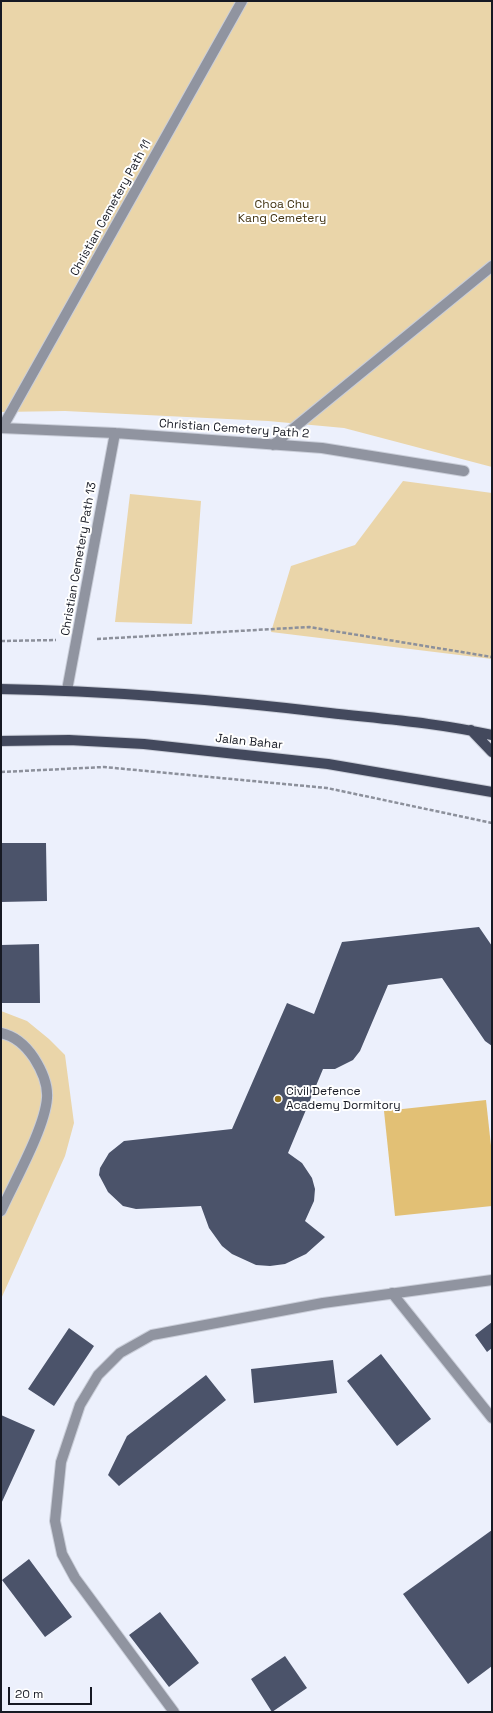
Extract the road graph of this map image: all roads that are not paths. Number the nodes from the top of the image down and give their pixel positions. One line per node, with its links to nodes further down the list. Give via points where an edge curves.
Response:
1 (242, 1): 3 (lane, Christian Cemetery Path 11)
2 (492, 266): 5 (lane)
3 (2, 428): 4 (lane, Christian Cemetery Path 2)
4 (115, 433): 5 (lane, Christian Cemetery Path 2); 8 (lane, Christian Cemetery Path 13)
5 (273, 445): 6 (lane, Christian Cemetery Path 2, via 322,448)
6 (464, 471)
7 (1, 689): 8 (main road)
8 (67, 690): 9 (main road, via 280,707)
9 (471, 730): 10 (main road); 12 (main road)
10 (492, 735)
11 (1, 741): 13 (main road, Jalan Bahar, via 69,740 175,748 328,764)
12 (492, 752)
13 (492, 792)
14 (1, 1033): 15 (lane, via 11,1035 28,1049 41,1070 48,1097 41,1124)
15 (1, 1211)
16 (492, 1280): 17 (lane)
17 (392, 1293): 18 (lane); 19 (lane, via 323,1303 152,1335 120,1353 98,1375 80,1405 61,1462 55,1521 62,1554 76,1578)
18 (492, 1418)
19 (174, 1712)

